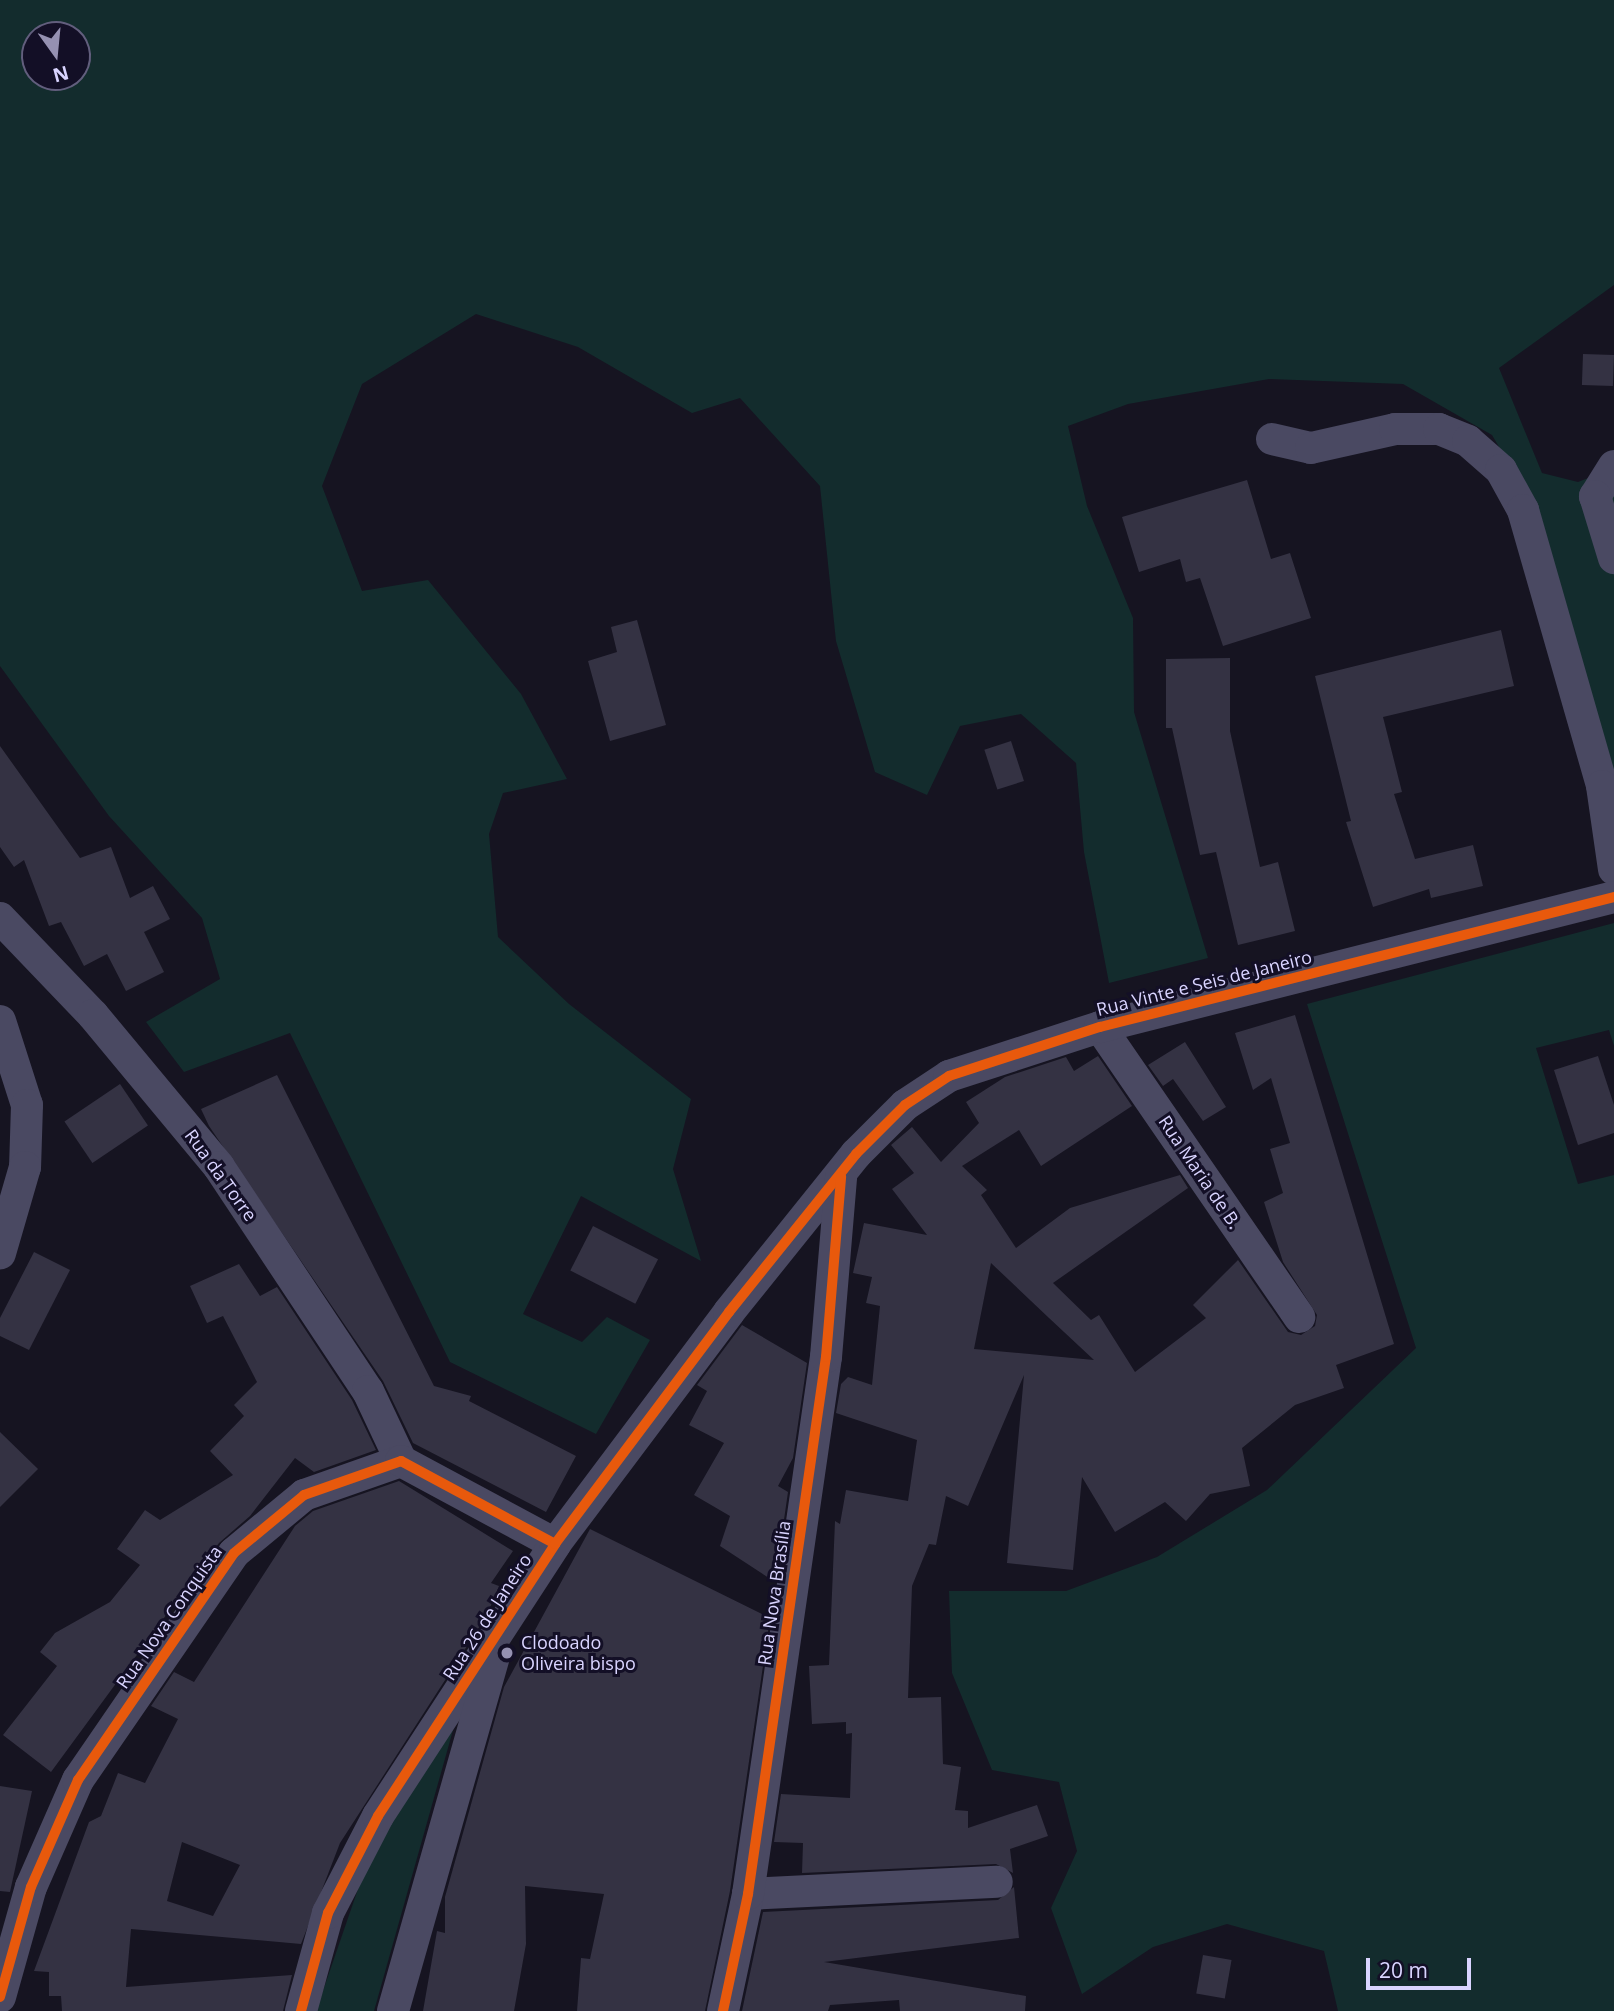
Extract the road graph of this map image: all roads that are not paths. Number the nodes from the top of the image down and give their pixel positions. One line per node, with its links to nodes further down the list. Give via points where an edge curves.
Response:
1 (1272, 439): 4 (street, via 1311,448 1395,429 1439,429 1468,441 1501,470 1524,510)
2 (1614, 466): 3 (street, via 1595,496)
3 (1614, 558)
4 (1611, 831): 5 (street)
5 (1612, 884): 8 (street, Rua Vinte e Seis de Janeiro)
6 (0, 918): 12 (street, Rua da Torre, via 93,1015 219,1167 368,1391)
7 (0, 1021): 10 (street, via 27,1105 25,1167)
8 (1100, 1027): 9 (street, Rua Vinte e Seis de Janeiro, via 949,1076 905,1105); 11 (street, Rua Maria de B.)
9 (841, 1177): 13 (street, Rua 26 de Janeiro, via 729,1312); 16 (street, Rua Nova Brasília, via 826,1357)
10 (0, 1253)
11 (1299, 1317)
12 (401, 1461): 13 (street); 17 (street, Rua Nova Conquista, via 304,1495 234,1553 78,1780 31,1887)
13 (555, 1544): 14 (street, Rua 26 de Janeiro)
14 (502, 1628): 18 (street, Rua 26 de Janeiro, via 377,1816 328,1913); 19 (street, Rua 26 de Janeiro)
15 (997, 1882): 16 (street)
16 (748, 1894): 20 (street, Rua Nova Brasília)
17 (0, 1997)
18 (301, 2011)
19 (393, 2011)
20 (723, 2011)

